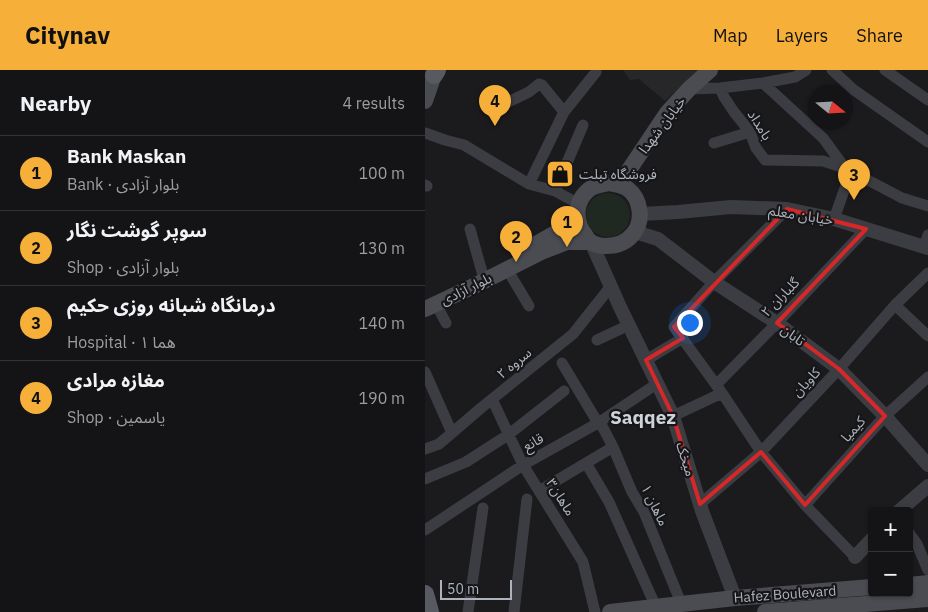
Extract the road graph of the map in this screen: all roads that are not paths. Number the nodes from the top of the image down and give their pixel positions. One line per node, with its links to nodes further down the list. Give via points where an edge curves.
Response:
1 (596, 70): 13 (street)
2 (710, 70): 9 (main road, خیابان شهدا)
3 (806, 70): 7 (street, via 795,77)
4 (833, 70): 18 (street, via 854,90)
5 (885, 70): 10 (street)
6 (436, 72): 11 (main road)
7 (763, 83): 8 (street); 19 (street, via 823,138)
8 (720, 88): 9 (street); 15 (street, بامداد)
9 (689, 89): 21 (main road, خیابان شهدا, via 667,113)
10 (928, 100)
11 (425, 101)
12 (492, 110): 13 (street, via 539,84)
13 (564, 112): 20 (street)
14 (583, 125): 22 (street)
15 (750, 132): 17 (street); 19 (street, بامداد, via 765,160 823,161)
16 (425, 133): 20 (street, via 464,145)
17 (714, 142)
18 (928, 142)
19 (848, 170): 24 (street, via 902,198); 27 (street)
20 (529, 184): 22 (street)
21 (619, 185): 23 (main road, via 609,183 591,188); 26 (main road, via 634,196)
22 (555, 191): 23 (street)
23 (579, 204): 28 (main road)
24 (928, 206)
25 (787, 209): 26 (street, خیابان معلم, via 731,207); 27 (street, خیابان معلم); 37 (street)
26 (640, 214): 31 (main road)
27 (834, 219): 30 (street, خیابان معلم)
28 (579, 224): 33 (main road); 35 (main road, via 559,231)
29 (470, 229): 35 (street)
30 (866, 229): 32 (street, خیابان معلم); 42 (street, گلباران ۲)
31 (635, 232): 33 (main road, via 621,244 602,246); 37 (street, تابان, via 658,239)
32 (927, 241)
33 (591, 242): 34 (main road, بلوار آزادی, via 567,242); 38 (street, میخک)
34 (507, 269): 39 (main road, بلوار آزادی); 41 (street)
35 (482, 272): 39 (main road)
36 (928, 273): 40 (street, کاویان)
37 (714, 282): 42 (street, تابان); 46 (street, via 674,327)
38 (611, 286): 44 (street, میخک); 56 (street, سروه ۲, via 573,334)
39 (429, 304): 43 (street)
40 (895, 305): 45 (street); 50 (street, کاویان)
41 (529, 306)
42 (777, 323): 50 (street, تابان); 54 (street, گلباران ۲)
43 (446, 324)
44 (629, 325): 47 (street); 48 (street, میخک)
45 (928, 336)
46 (683, 338): 48 (street); 54 (street)
47 (597, 340)
48 (645, 360): 53 (street, میخک)
49 (562, 362): 59 (street, ماهان ۱)
50 (839, 368): 58 (street, تابان); 64 (street, کاویان)
51 (425, 372): 60 (street)
52 (928, 377): 58 (street, کیمیا)
53 (658, 383): 57 (street, میخک); 59 (street, قانع)
54 (719, 389): 57 (street, گلباران ۲); 64 (street)
55 (564, 391): 61 (street)
56 (492, 400): 60 (street, سروه ۲); 61 (street, ماهان۳)
57 (673, 416): 72 (street, میخک)
58 (885, 416): 67 (street, تابان); 73 (street, کیمیا)
59 (599, 423): 62 (street, ماهان ۱); 66 (street, قانع)
60 (452, 433): 63 (street, سروه ۲, via 439,444)
61 (508, 435): 66 (street, ماهان۳); 68 (street, via 466,462)
62 (613, 447): 65 (street); 87 (street, ماهان ۱, via 626,494 644,512)
63 (425, 449)
64 (761, 452): 72 (street, کاویان); 73 (street)
65 (586, 463): 70 (street); 88 (street, via 609,502)
66 (523, 465): 70 (street, ماهان۳); 76 (street, قانع)
67 (928, 465)
68 (425, 479)
69 (928, 486): 74 (street)
70 (539, 490): 92 (street, ماهان۳, via 583,562)
71 (527, 499): 91 (street)
72 (700, 504): 85 (street, میخک)
73 (805, 505): 79 (street)
74 (904, 507)
75 (483, 508): 90 (street)
76 (425, 530)
77 (913, 538): 80 (street)
78 (868, 543): 79 (street)
79 (855, 557)
80 (928, 570)
81 (928, 583): 82 (main road)
82 (913, 584)
83 (868, 587): 85 (main road, Hafez Boulevard)
84 (425, 594): 89 (main road)
85 (735, 598): 87 (main road, Hafez Boulevard)
86 (928, 598): 94 (main road, Hafez Boulevard)
87 (681, 603): 88 (main road, Hafez Boulevard)
88 (656, 607): 93 (main road, Hafez Boulevard)
89 (430, 612)
90 (468, 612)
91 (514, 612)
92 (595, 612)
93 (610, 612)
94 (765, 612)

